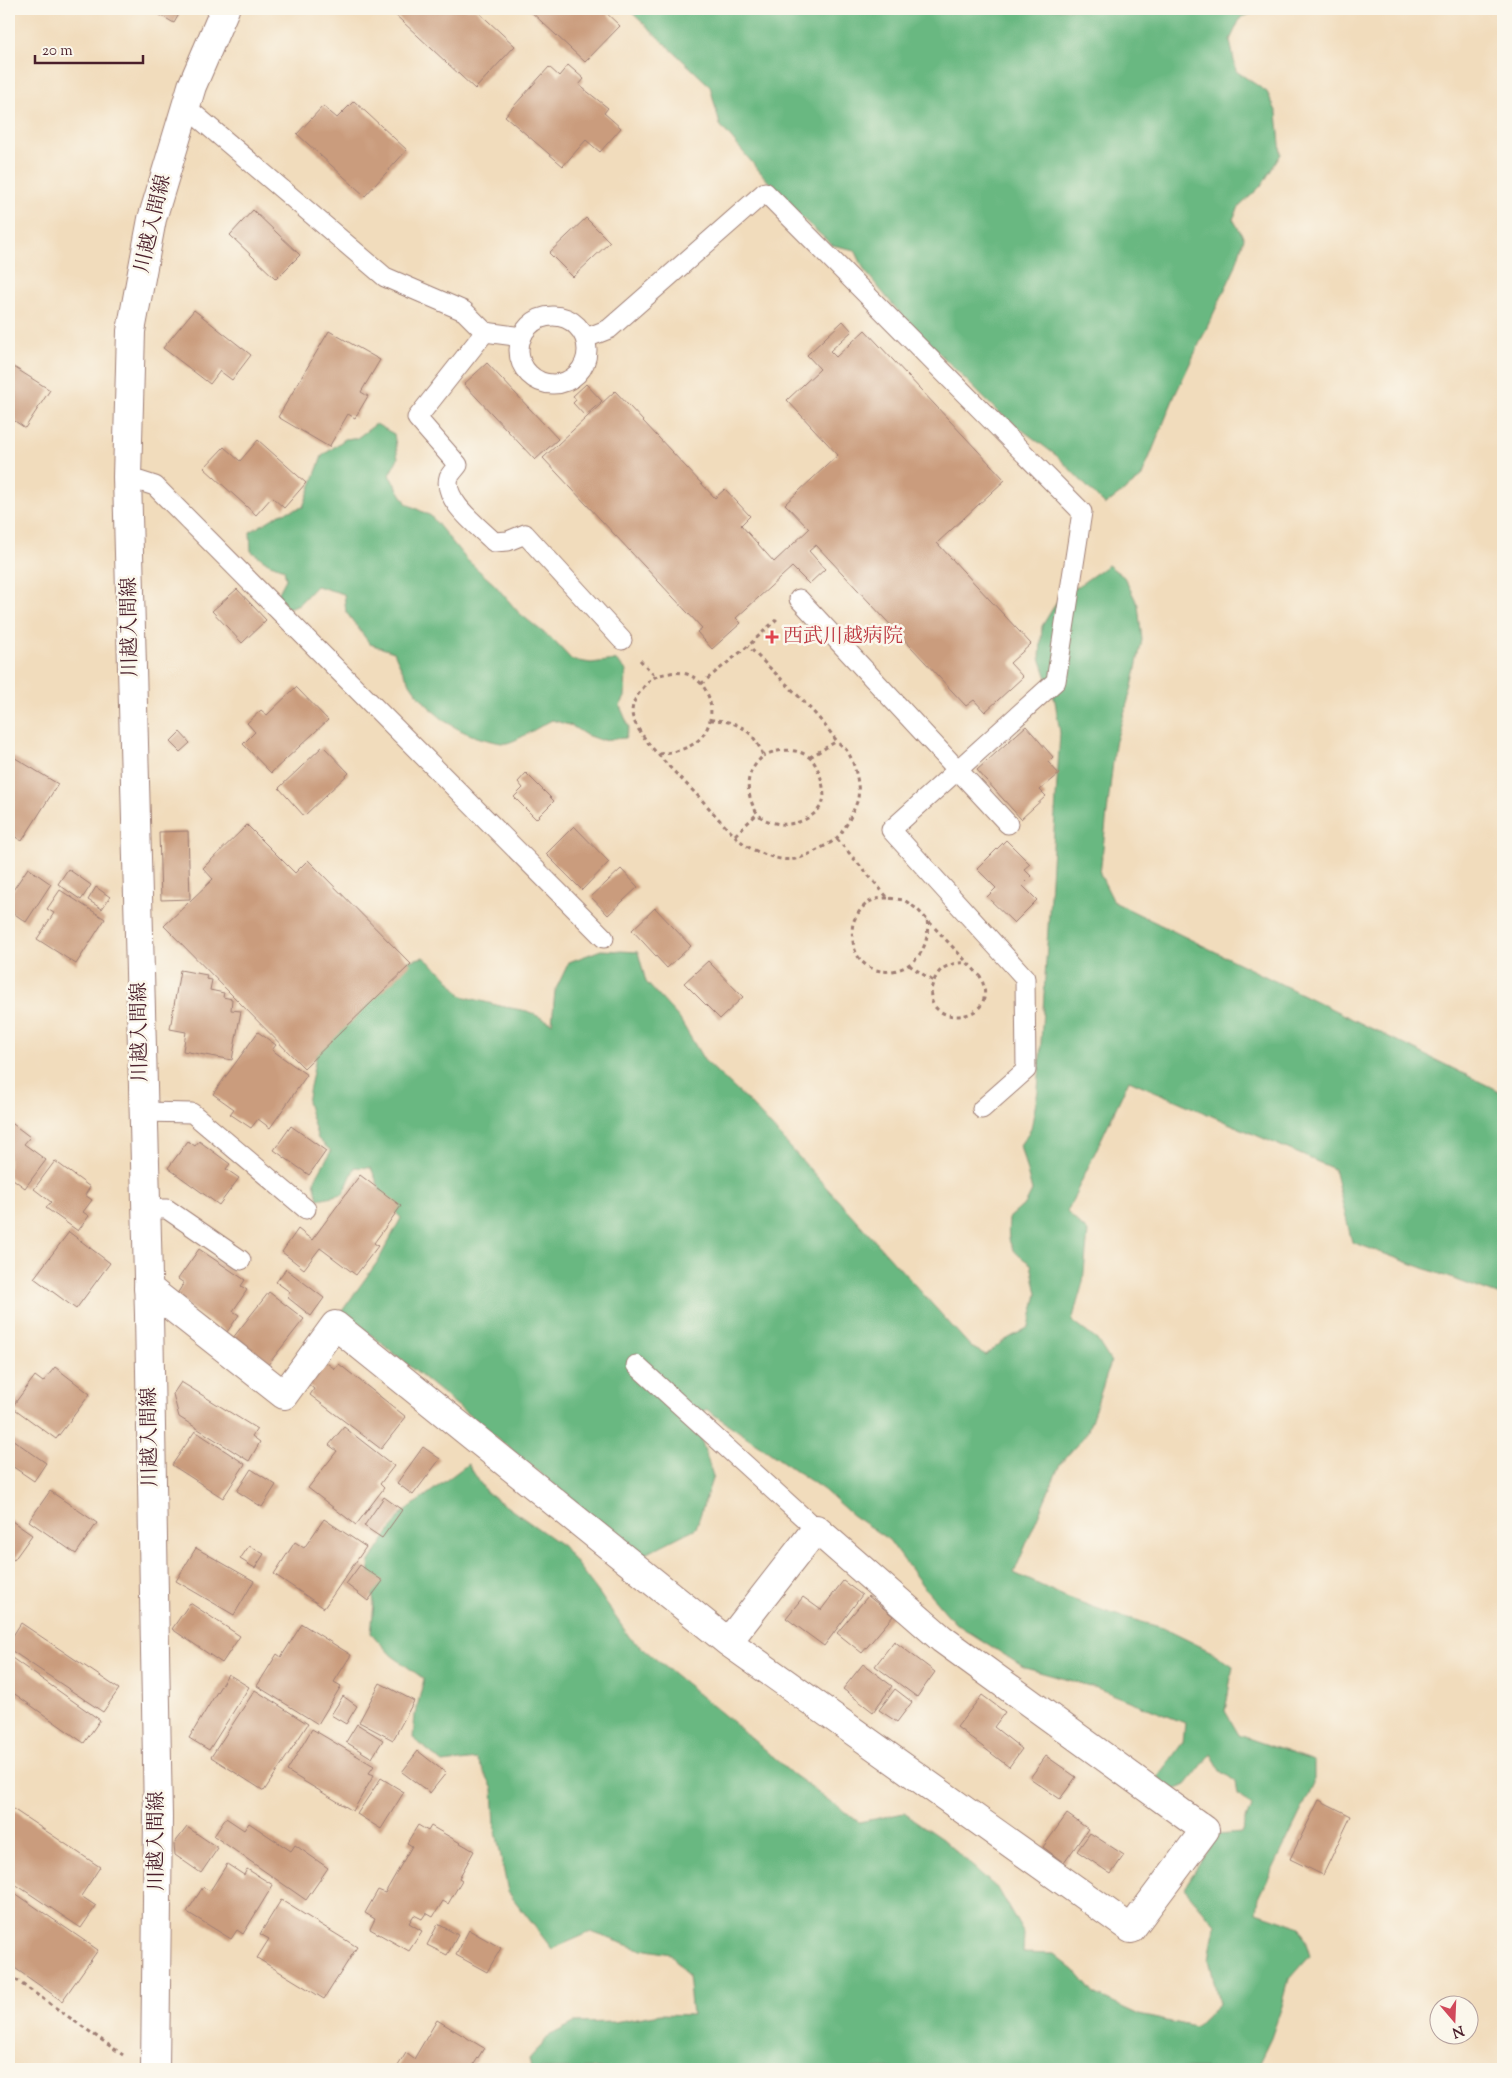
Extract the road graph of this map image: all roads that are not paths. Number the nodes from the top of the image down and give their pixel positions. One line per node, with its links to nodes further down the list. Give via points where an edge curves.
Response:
1 (225, 9): 2 (main road, 川越入間線)
2 (186, 108): 3 (lane, via 386,276 464,311); 6 (main road, 川越入間線, via 152,219 131,331)
3 (485, 332): 4 (lane); 8 (lane, via 417,418 458,465 449,477 448,490 453,501 494,542 508,541 525,534)
4 (522, 336): 5 (lane, via 529,326 554,316 578,326); 5 (lane, via 519,350 522,363 540,382 553,385 578,375 588,351)
5 (586, 338): 9 (lane, via 609,329 765,192 1082,512 1056,681)
6 (127, 477): 11 (lane, via 155,486); 13 (main road, 川越入間線)
7 (799, 599): 9 (lane)
8 (622, 640)
9 (958, 770): 10 (lane); 12 (lane, via 891,830 1025,978 1026,1070)
10 (1008, 824)
11 (604, 938)
12 (982, 1109)
13 (143, 1112): 14 (lane, via 192,1113); 15 (main road, 川越入間線)
14 (306, 1208)
15 (146, 1209): 16 (lane, via 167,1209); 17 (main road, 川越入間線)
16 (241, 1260)
17 (148, 1288): 20 (main road, via 284,1395 335,1325); 21 (main road, 川越入間線, via 158,1817)
18 (636, 1365): 19 (lane)
19 (816, 1529): 20 (main road); 20 (main road, via 942,1639 1205,1830 1132,1929)
20 (728, 1642)
21 (155, 2064)

